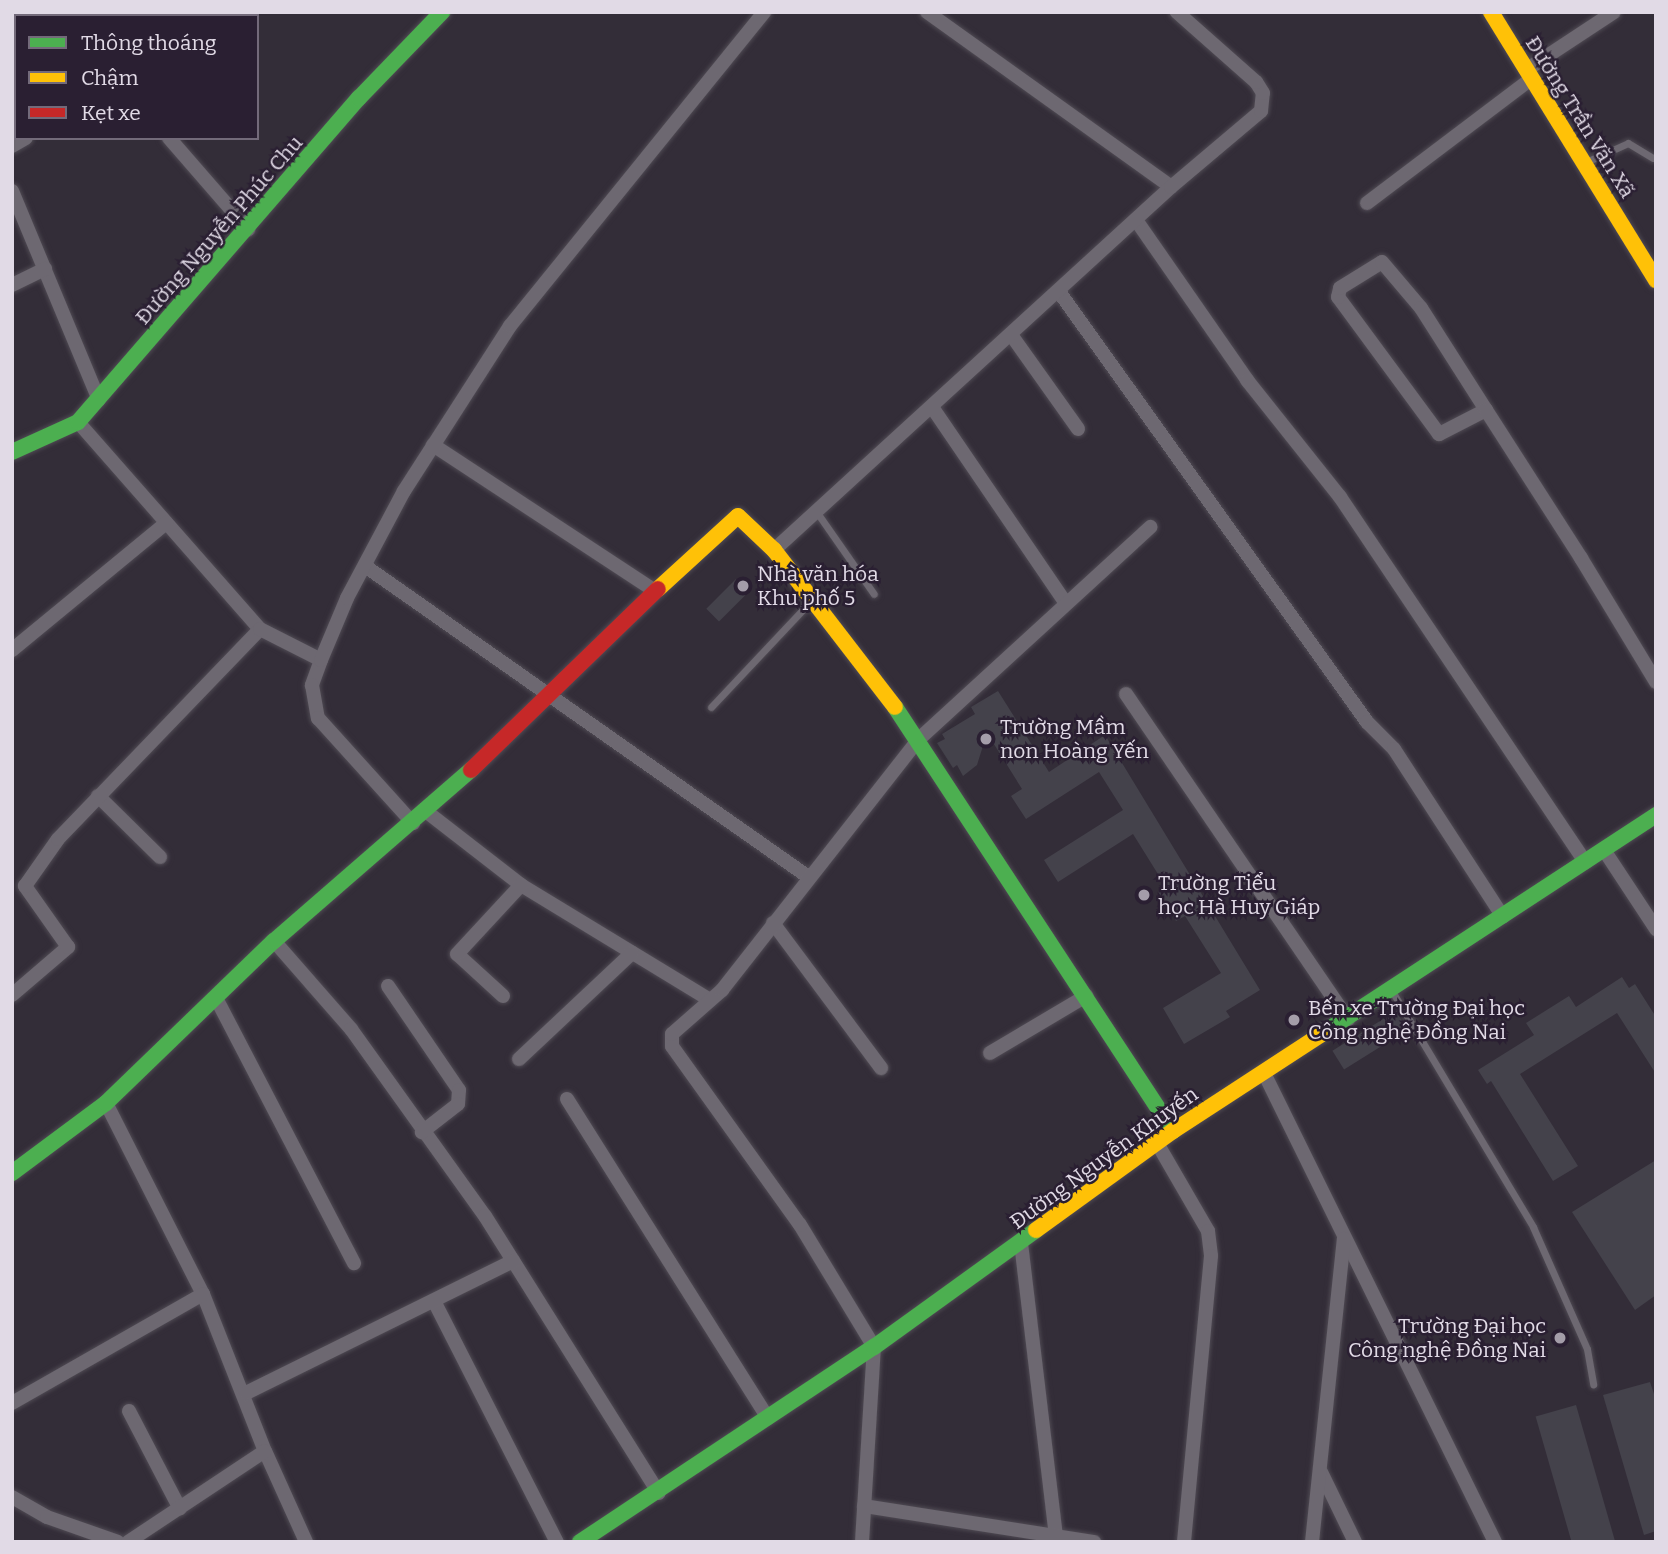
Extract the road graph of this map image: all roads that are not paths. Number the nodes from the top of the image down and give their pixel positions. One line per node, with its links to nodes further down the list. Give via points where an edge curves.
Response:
1 (442, 12): 15 (street, Đường Nguyễn Phúc Chu, via 359,98)
2 (764, 12): 26 (street, via 510,326)
3 (927, 12): 11 (street)
4 (1177, 12): 11 (street, via 1263,93 1261,111 1247,126)
5 (1491, 12): 7 (street, Đường Trần Văn Xã)
6 (1614, 12): 7 (street)
7 (1529, 74): 10 (street, Đường Trần Văn Xã); 13 (street)
8 (171, 140): 15 (street)
9 (1653, 158): 10 (lane, via 1628,143)
10 (1584, 163): 17 (street, Đường Trần Văn Xã)
11 (1171, 187): 14 (street)
12 (12, 191): 16 (street)
13 (1367, 203)
14 (1136, 220): 19 (street); 51 (street, via 1247,380 1340,497)
15 (248, 229): 21 (street, Đường Nguyễn Phúc Chu)
16 (45, 269): 18 (street); 21 (street)
17 (1656, 280)
18 (12, 285)
19 (1060, 293): 20 (street); 54 (street, via 1367,722 1394,749)
20 (1012, 335): 22 (street); 25 (street)
21 (99, 400): 24 (street, Đường Nguyễn Phúc Chu)
22 (932, 407): 28 (street); 36 (street)
23 (1486, 410): 23 (street, via 1439,434 1338,297 1340,288 1382,262 1421,308); 40 (street)
24 (78, 422): 27 (street, Đường Nguyễn Phúc Chu); 29 (street)
25 (1078, 429)
26 (433, 446): 32 (street); 33 (street)
27 (12, 452)
28 (816, 512): 31 (street); 34 (lane)
29 (166, 523): 37 (street); 38 (street)
30 (1150, 527): 36 (street)
31 (775, 550): 33 (street, via 738,516); 35 (street)
32 (365, 566): 39 (street); 41 (street)
33 (654, 590): 41 (street)
34 (874, 594)
35 (813, 599): 43 (lane); 44 (street)
36 (1065, 602): 44 (street)
37 (260, 629): 39 (street); 45 (street)
38 (12, 650)
39 (321, 660): 48 (street, via 312,685 318,718)
40 (1656, 682)
41 (548, 692): 46 (street); 52 (street)
42 (1126, 694): 66 (street)
43 (711, 707)
44 (919, 739): 52 (street); 63 (street)
45 (99, 796): 50 (street); 61 (street, via 58,839 26,883 68,947)
46 (427, 812): 48 (street); 53 (street)
47 (1656, 815): 49 (street, Đường Nguyễn Khuyến)
48 (413, 822): 57 (street)
49 (1604, 850): 51 (street, Đường Nguyễn Khuyến); 56 (street)
50 (160, 858)
51 (1586, 862): 54 (street, Đường Nguyễn Khuyến)
52 (807, 876): 55 (street)
53 (521, 885): 58 (street); 62 (street, via 457,954)
54 (1503, 917): 60 (street, Đường Nguyễn Khuyến)
55 (773, 923): 65 (street); 69 (street)
56 (1656, 929)
57 (274, 942): 64 (street); 74 (street, via 351,1029)
58 (632, 953): 65 (street); 68 (street)
59 (388, 986): 74 (street, via 459,1090 458,1104)
60 (1391, 990): 66 (street, Đường Nguyễn Khuyến); 84 (lane, via 1533,1227 1587,1349)
61 (12, 995)
62 (503, 996)
63 (1086, 996): 67 (street); 73 (street)
64 (216, 998): 72 (street); 80 (street)
65 (710, 1000): 83 (street, via 671,1034 672,1046 800,1225)
66 (1348, 1019): 70 (street, Đường Nguyễn Khuyến)
67 (990, 1053)
68 (519, 1059)
69 (881, 1068)
70 (1264, 1073): 73 (street, Đường Nguyễn Khuyến); 77 (street)
71 (567, 1099): 88 (street)
72 (106, 1103): 76 (street); 81 (street)
73 (1173, 1131): 75 (street, Đường Nguyễn Khuyến)
74 (422, 1132): 79 (street)
75 (1157, 1143): 78 (street, Đường Nguyễn Khuyến); 103 (street, via 1209,1231 1211,1256)
76 (16, 1164)
77 (1345, 1237): 90 (street); 106 (street)
78 (1021, 1243): 83 (street, Đường Nguyễn Khuyến); 95 (street)
79 (513, 1261): 82 (street); 91 (street)
80 (354, 1263)
81 (203, 1294): 85 (street); 86 (street)
82 (434, 1301): 85 (street); 99 (street)
83 (874, 1347): 88 (street, Đường Nguyễn Khuyến); 93 (street)
84 (1593, 1384)
85 (246, 1393): 89 (street)
86 (12, 1403)
87 (129, 1411): 94 (street)
88 (768, 1418): 91 (street, Đường Nguyễn Khuyến)
89 (265, 1451): 94 (street); 98 (street)
90 (1321, 1472): 104 (street); 105 (street)
91 (659, 1493): 100 (street, Đường Nguyễn Khuyến)
92 (12, 1497): 96 (street, via 47,1517)
93 (864, 1506): 95 (street); 101 (street)
94 (180, 1509): 97 (street)
95 (1056, 1536): 102 (street)
96 (118, 1542)
97 (128, 1542)
98 (306, 1542)
99 (557, 1542)
100 (580, 1542)
101 (862, 1542)
102 (1094, 1542)
103 (1184, 1542)
104 (1312, 1542)
105 (1355, 1542)
106 (1495, 1542)

